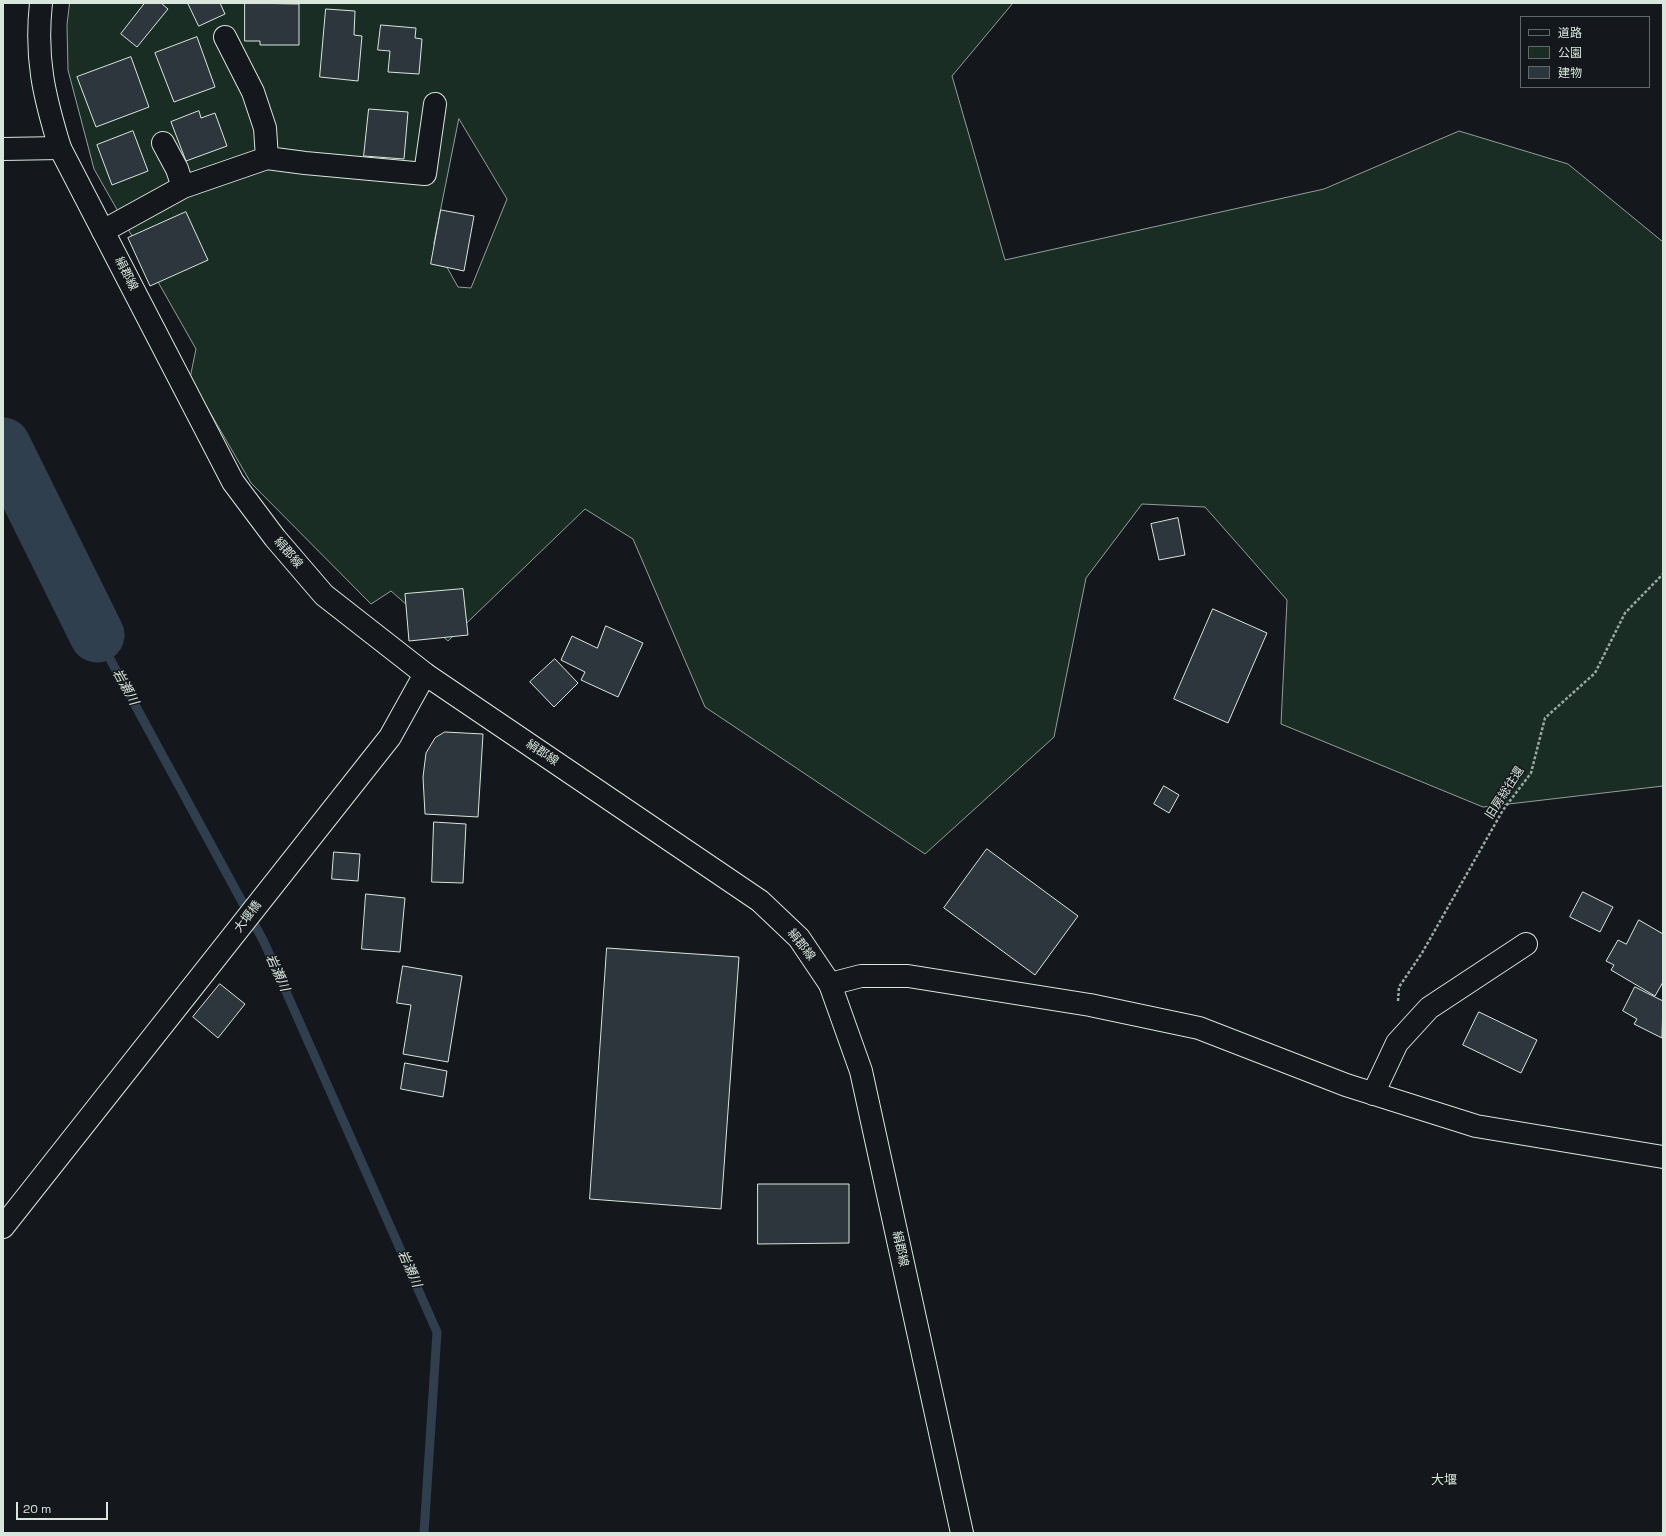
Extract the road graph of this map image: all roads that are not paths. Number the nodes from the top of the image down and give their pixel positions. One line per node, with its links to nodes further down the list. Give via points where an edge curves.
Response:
1 (41, 3): 5 (street, 絹郡線, via 39,60 46,103)
2 (225, 37): 7 (street, via 253,92 265,128)
3 (436, 104): 7 (street, via 426,174 305,164)
4 (163, 143): 8 (street)
5 (60, 148): 6 (street); 9 (street, 絹郡線)
6 (3, 149)
7 (267, 158): 8 (street)
8 (183, 187): 9 (street)
9 (103, 232): 10 (street, 絹郡線, via 233,482 275,538 324,595)
10 (425, 674): 12 (street, 絹郡線, via 760,901 799,938); 15 (street, 大堰橋, via 390,737)
11 (1526, 944): 13 (street, via 1429,1008 1397,1043)
12 (830, 984): 13 (street, via 861,976 908,976 1090,1005 1199,1028); 16 (street, 絹郡線, via 861,1071)
13 (1373, 1094): 14 (street, via 1476,1126)
14 (1663, 1157)
15 (3, 1227)
16 (962, 1533)

